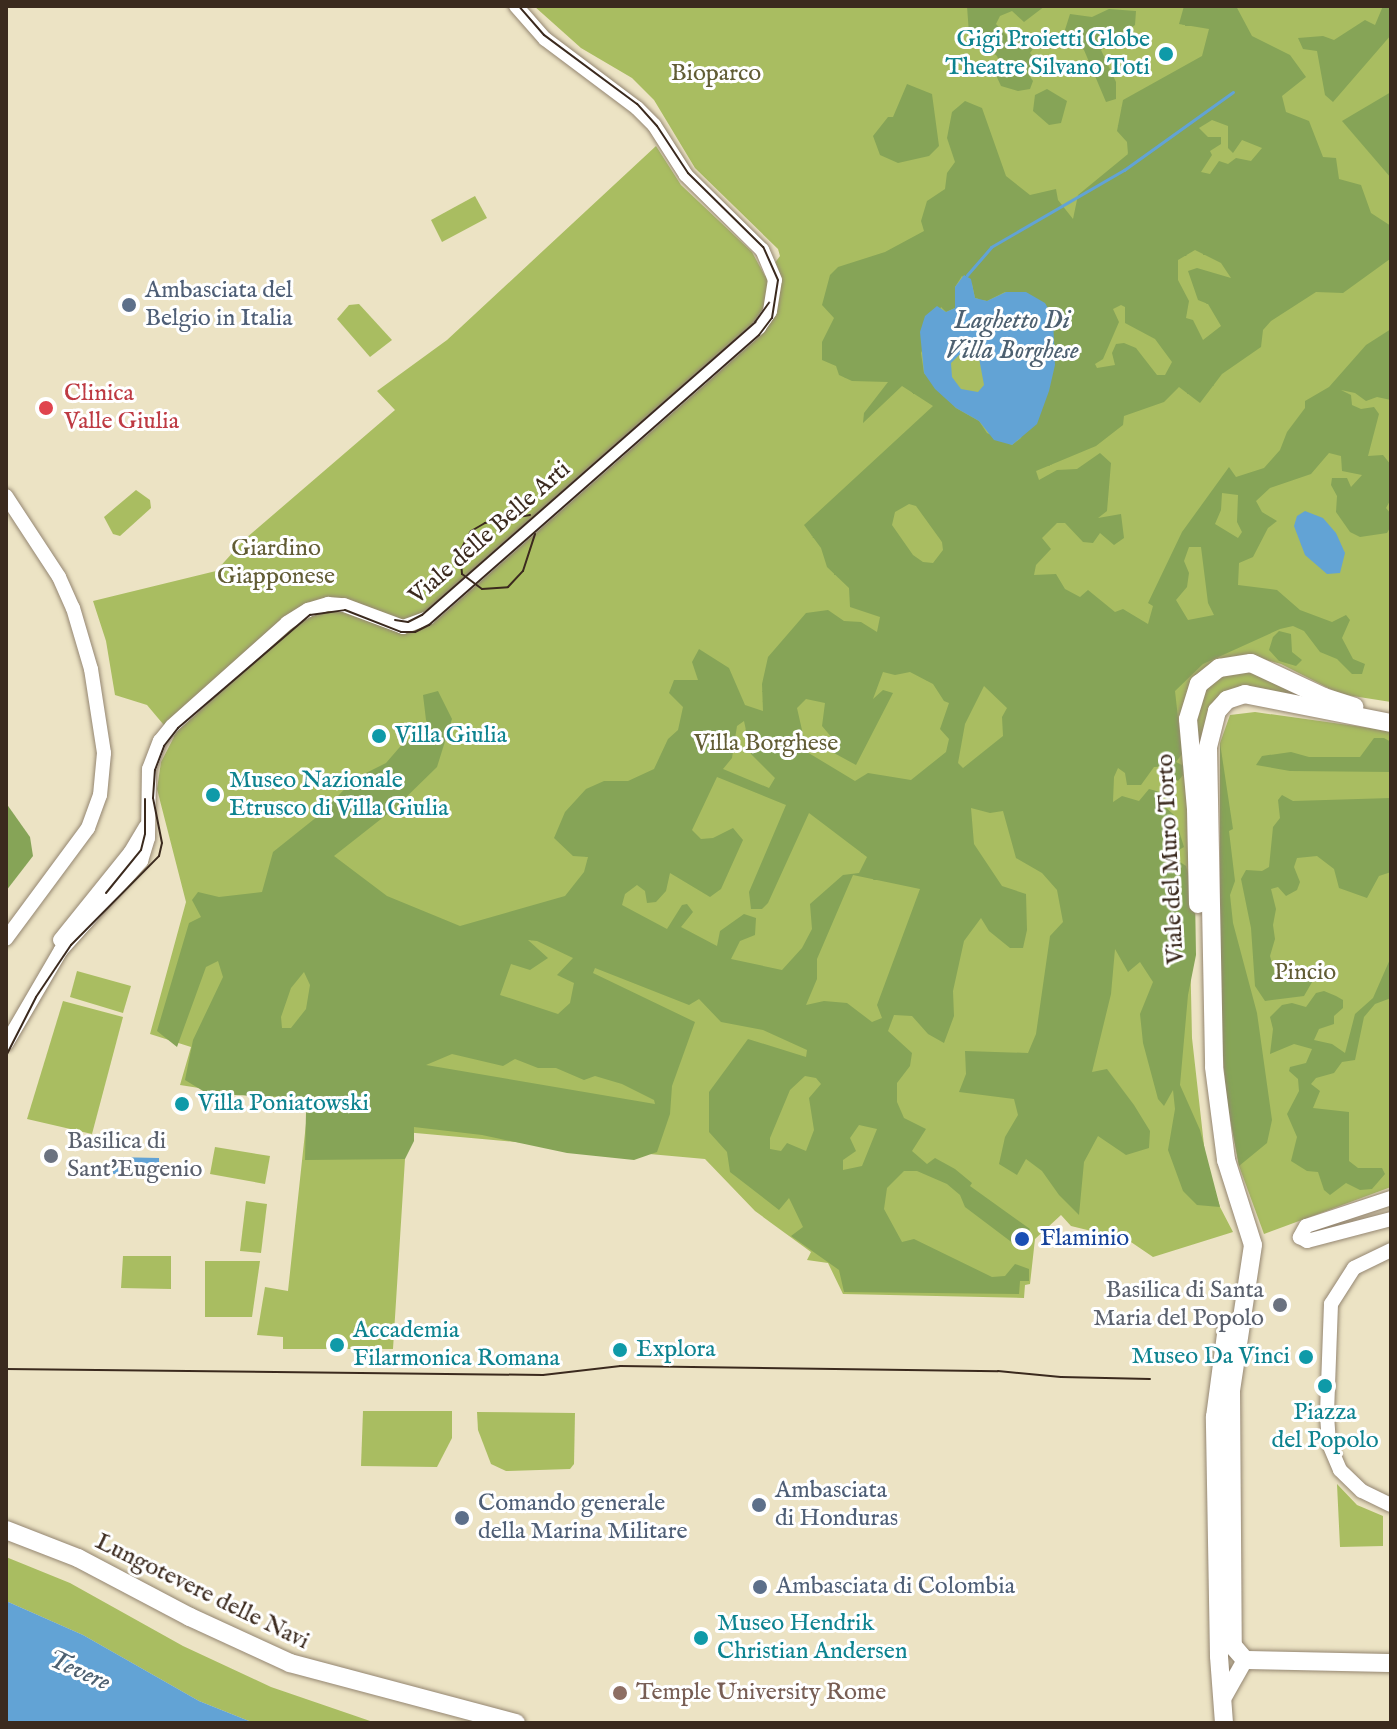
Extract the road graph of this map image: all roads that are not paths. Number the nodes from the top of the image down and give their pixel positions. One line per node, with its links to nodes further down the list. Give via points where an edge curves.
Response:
1 (516, 6): 5 (street, Viale delle Belle Arti, via 545,39 654,125 686,175 764,253 774,272 771,308 759,327 428,618 403,627 328,604 280,629 160,741 148,771)
2 (6, 496): 6 (street, via 73,608 91,669 104,753 100,795 88,828)
3 (1391, 713): 11 (main road, Viale del Muro Torto, via 1335,701 1247,662 1211,672 1189,706 1204,1059 1216,1166)
4 (1391, 723): 11 (main road, Viale del Muro Torto, via 1251,693 1224,703 1211,725 1213,1048 1226,1160)
5 (149, 820): 7 (street, via 122,864 66,930); 7 (street, via 145,852 131,874)
6 (6, 939)
7 (48, 970): 8 (street)
8 (6, 1044)
9 (1391, 1198): 10 (street, via 1306,1226 1300,1237 1307,1241)
10 (1391, 1219)
11 (1246, 1236): 13 (main road, via 1217,1385)
12 (1390, 1250): 14 (street, via 1354,1268 1331,1304 1327,1415 1331,1451 1340,1470 1362,1491)
13 (1224, 1502): 16 (main road, via 1233,1646); 18 (main road, via 1219,1662)
14 (1391, 1505)
15 (7, 1531): 19 (main road, Lungotevere delle Navi, via 78,1558 290,1663)
16 (1245, 1660): 17 (main road); 18 (main road)
17 (1386, 1660)
18 (1224, 1697): 20 (main road)
19 (516, 1723)
20 (1224, 1723)

